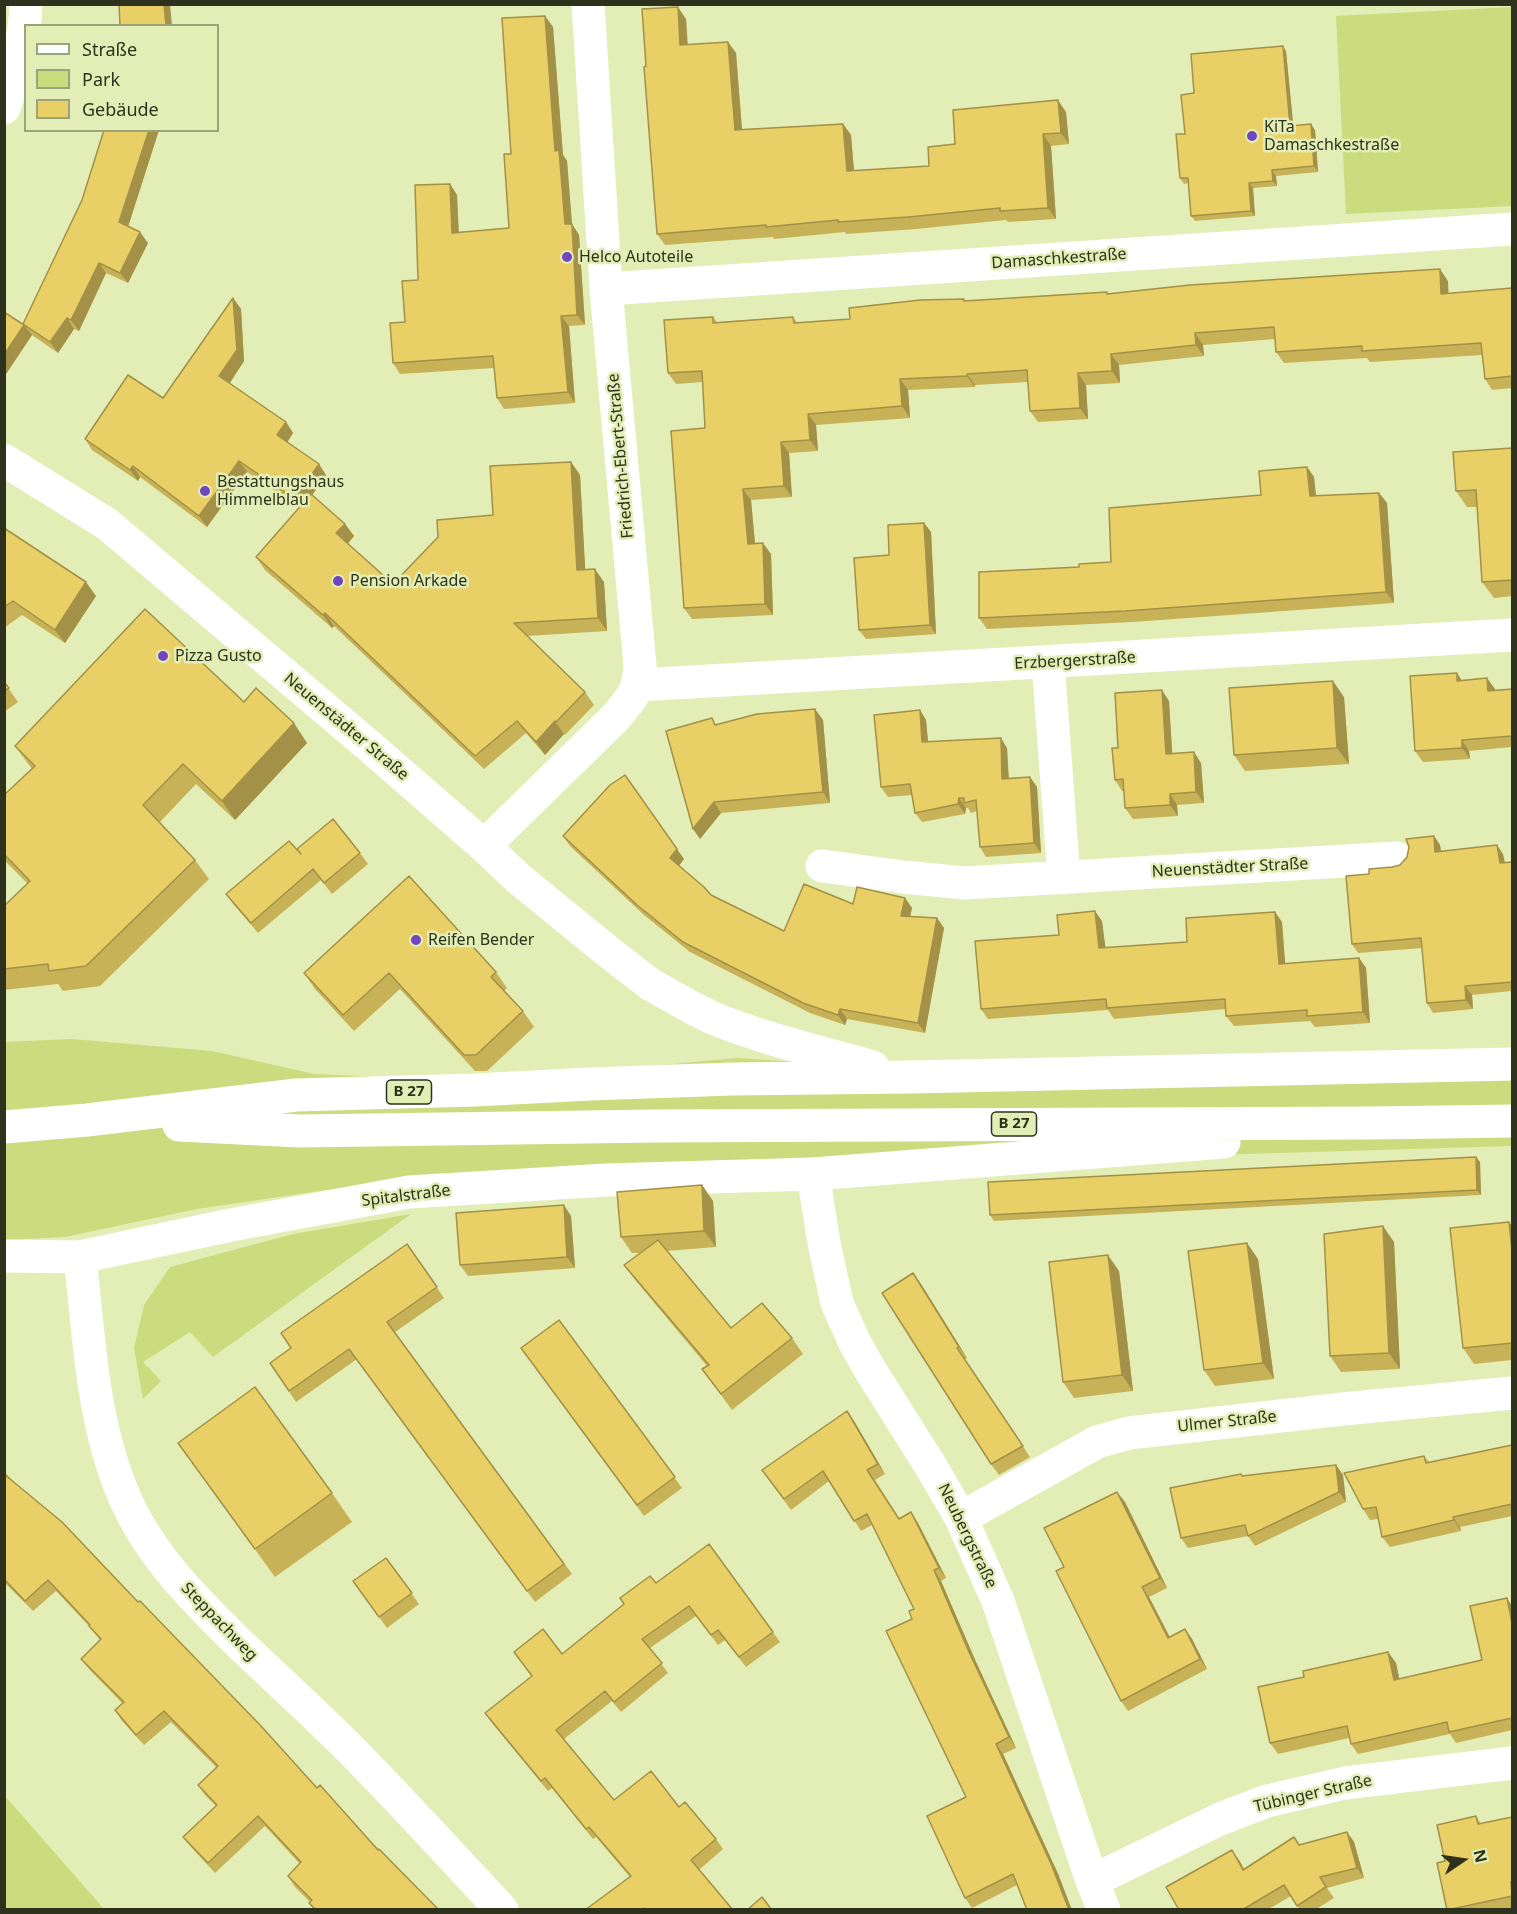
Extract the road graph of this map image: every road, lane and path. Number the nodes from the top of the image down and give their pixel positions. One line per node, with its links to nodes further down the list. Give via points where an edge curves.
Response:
1 (26, 4): 3 (main road)
2 (588, 4): 7 (main road, Friedrich-Ebert-Straße)
3 (25, 24)
4 (24, 28): 5 (main road)
5 (4, 108)
6 (1512, 229): 7 (main road, Damaschkestraße)
7 (606, 289): 11 (main road, Friedrich-Ebert-Straße, via 640,666)
8 (4, 460): 12 (main road, Neuenstädter Straße, via 108,524)
9 (1512, 634): 10 (main road, Erzbergerstraße)
10 (1048, 662): 11 (main road, Erzbergerstraße); 15 (main road)
11 (638, 685): 12 (main road, via 616,717)
12 (484, 846): 17 (main road, Neuenstädter Straße, via 611,954 650,984 689,1006 769,1039)
13 (1397, 858): 15 (main road, Neuenstädter Straße)
14 (822, 866): 15 (main road, Neuenstädter Straße, via 965,883)
15 (1064, 878)
16 (1512, 1064): 17 (main road, B 27)
17 (912, 1077): 18 (main road, B 27, via 732,1079 296,1095)
18 (87, 1120): 20 (main road, B 27, via 300,1131); 21 (main road, B 27)
19 (1512, 1121): 20 (main road, B 27)
20 (1371, 1123): 22 (main road, Spitalstraße, via 1198,1145)
21 (4, 1127)
22 (813, 1174): 24 (main road, Spitalstraße, via 606,1180 409,1192); 26 (main road, Neubergstraße, via 837,1303 869,1368)
23 (4, 1256): 24 (main road, Spitalstraße)
24 (80, 1257): 29 (main road, Steppachweg, via 103,1434 125,1498 151,1546 196,1601 350,1749)
25 (1512, 1393): 26 (main road, Ulmer Straße, via 1129,1432 1097,1442)
26 (961, 1518): 28 (main road, Neubergstraße, via 998,1601)
27 (1512, 1763): 28 (main road, Tübinger Straße, via 1345,1783 1267,1801 1220,1819)
28 (1098, 1895)
29 (502, 1910)

